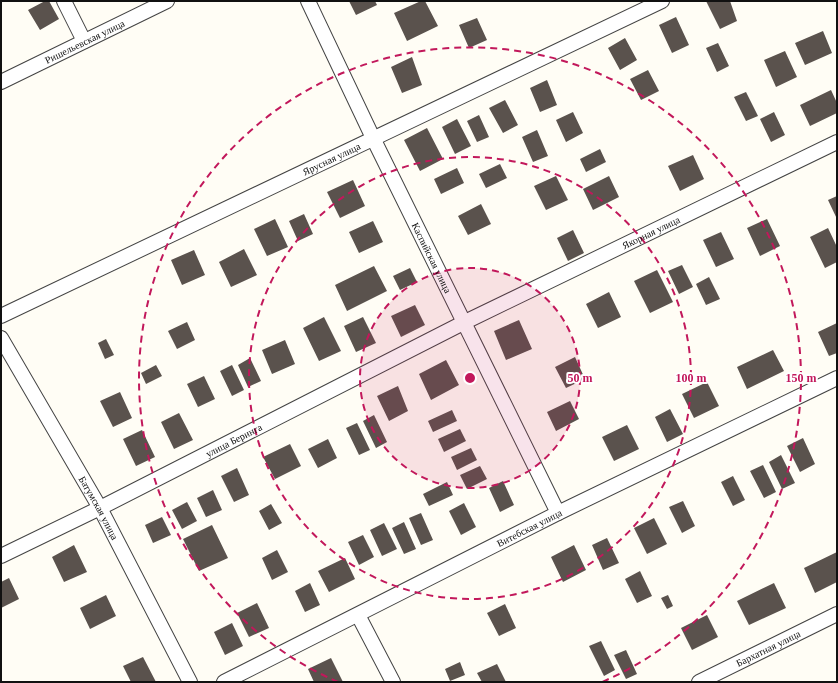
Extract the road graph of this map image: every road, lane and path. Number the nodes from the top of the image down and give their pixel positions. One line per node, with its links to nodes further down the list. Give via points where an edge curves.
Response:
1 (64, 1): 5 (street)
2 (167, 1): 5 (street, Ришельевская улица)
3 (308, 1): 7 (street, Каспийская улица)
4 (662, 1): 7 (street, Ярусная улица)
5 (84, 41): 6 (street, Ришельевская улица)
6 (1, 82)
7 (373, 138): 9 (street, Ярусная улица); 10 (street, Каспийская улица)
8 (837, 142): 10 (street, Якорная улица)
9 (1, 316)
10 (465, 322): 13 (street, улица Беринга); 14 (street, Каспийская улица)
11 (1, 338): 13 (street, Батумская улица)
12 (837, 378): 14 (street, Витебская улица)
13 (100, 508): 15 (street, улица Беринга); 18 (street, Батумская улица)
14 (558, 513): 17 (street, Витебская улица)
15 (1, 556)
16 (837, 614): 21 (street, Бархатная улица)
17 (358, 615): 19 (street, Витебская улица); 20 (street)
18 (190, 682)
19 (224, 682)
20 (393, 682)
21 (699, 682)

